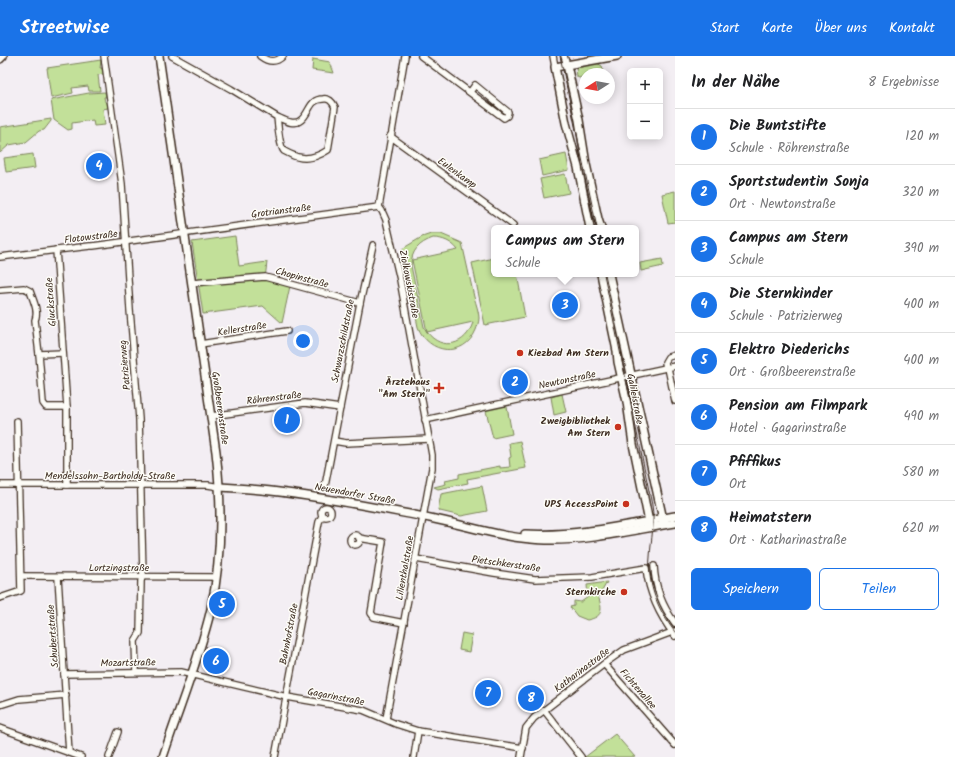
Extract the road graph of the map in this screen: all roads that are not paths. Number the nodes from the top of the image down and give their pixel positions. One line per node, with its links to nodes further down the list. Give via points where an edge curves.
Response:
1 (3, 56): 12 (street)
2 (104, 56): 23 (street, Patrizierweg, via 122,184)
3 (159, 56): 22 (street, Großbeerenstraße)
4 (172, 56): 16 (street)
5 (260, 56): 6 (street, via 276,61)
6 (283, 56)
7 (405, 56): 17 (street)
8 (422, 56): 15 (street)
9 (553, 56): 14 (street)
10 (564, 56): 13 (street)
11 (617, 56): 13 (street)
12 (0, 58)
13 (567, 65): 14 (street); 21 (street)
14 (555, 67): 20 (street)
15 (470, 92): 15 (street, via 504,118 507,116 508,112 475,85)
16 (277, 116): 16 (street, via 284,151 304,158 321,155 328,150 335,107 328,98 318,99 301,120 296,122 286,121)
17 (390, 136): 18 (street); 19 (street, Eulenkamp)
18 (379, 207): 22 (street, Grotrianstraße); 45 (street, Ziolkowskistraße, via 394,251)
19 (513, 225)
20 (589, 225)
21 (600, 225)
22 (185, 233): 23 (street, Flotowstraße); 29 (street, Großbeerenstraße)
23 (126, 241): 25 (street, Flotowstraße); 52 (street, Patrizierweg, via 139,419)
24 (373, 245): 31 (street, Schwarzschildstraße)
25 (56, 250): 26 (street, Flotowstraße); 34 (street, Gluckstraße)
26 (0, 257)
27 (602, 277): 40 (street, Galileistraße, via 618,351)
28 (610, 277): 39 (street, Galileistraße)
29 (192, 283): 31 (street, Chopinstraße, via 265,277); 33 (street, Großbeerenstraße)
30 (0, 290): 35 (street, Gluckstraße, via 24,288 30,291 36,308)
31 (360, 303): 43 (street, Schwarzschildstraße)
32 (287, 331): 33 (street, Kellerstraße)
33 (200, 344): 44 (street, Großbeerenstraße)
34 (63, 353): 35 (street); 42 (street, Gluckstraße)
35 (39, 354): 42 (street, Gluckstraße, via 43,403 46,407)
36 (675, 355): 38 (street, via 668,357 664,362)
37 (675, 366): 38 (street, Newtonstraße)
38 (667, 368): 39 (street, Newtonstraße); 41 (street)
39 (632, 375): 40 (street, Newtonstraße); 58 (street, Galileistraße)
40 (621, 378): 45 (street, Newtonstraße); 60 (street, Galileistraße)
41 (675, 401)
42 (67, 407): 50 (street, Gluckstraße)
43 (340, 408): 44 (street, Röhrenstraße, via 305,403); 48 (street, Schwarzschildstraße)
44 (211, 416): 54 (street, Großbeerenstraße)
45 (425, 420): 47 (street, Ziolkowskistraße)
46 (17, 421): 49 (street)
47 (429, 439): 48 (street, via 346,443); 57 (street, Ziolkowskistraße, via 432,468)
48 (334, 441): 53 (street, Schwarzschildstraße)
49 (18, 485): 50 (street, Mendelssohn-Bartholdy-Straße); 51 (street, Mendelssohn-Bartholdy-Straße); 64 (street)
50 (67, 485): 52 (street, Mendelssohn-Bartholdy-Straße)
51 (0, 486)
52 (140, 486): 54 (street, Mendelssohn-Bartholdy-Straße); 66 (street, Patrizierweg)
53 (325, 486)
54 (220, 487): 57 (street, Neuendorfer Straße, via 324,498); 67 (street, Großbeerenstraße)
55 (322, 516): 77 (street, Bahnhofstraße)
56 (675, 516): 58 (street, Neuendorfer Straße)
57 (424, 517): 60 (street, Neuendorfer Straße, via 502,536 565,540 588,538); 62 (street, Lilienthalstraße)
58 (664, 521): 59 (street, Neuendorfer Straße); 60 (street, Neuendorfer Straße)
59 (675, 523)
60 (649, 524)
61 (360, 538): 69 (street, via 383,542 371,613 374,617)
62 (416, 559): 69 (street, Lilienthalstraße); 71 (street, Pietschkerstraße, via 535,579 592,577 646,568 654,602)
63 (654, 566): 70 (street, via 661,600)
64 (21, 576): 65 (street, Lortzingstraße); 68 (street, via 21,590)
65 (58, 576): 66 (street, Lortzingstraße); 74 (street, Schubertstraße)
66 (142, 577): 67 (street, Lortzingstraße); 73 (street, Patrizierweg, via 140,633 135,641)
67 (216, 578): 75 (street, Großbeerenstraße, via 207,623)
68 (0, 598)
69 (404, 622): 80 (street, Lilienthalstraße)
70 (675, 623)
71 (674, 633): 72 (street, Katharinastraße, via 624,650)
72 (604, 664): 79 (street, Katharinastraße); 84 (street, Fichtenallee)
73 (136, 672): 74 (street, Mozartstraße); 75 (street, Mozartstraße)
74 (64, 674): 76 (street, Schubertstraße)
75 (192, 674): 77 (street, Gagarinstraße); 89 (street, Großbeerenstraße)
76 (66, 695): 78 (street, via 19,699); 86 (street, Schubertstraße)
77 (287, 697): 80 (street, Gagarinstraße, via 363,710); 90 (street, Bahnhofstraße)
78 (0, 705)
79 (544, 710): 85 (street, Katharinastraße, via 526,728); 93 (street)
80 (386, 719): 82 (street, Gagarinstraße)
81 (0, 728): 86 (street)
82 (418, 731): 85 (street, Gagarinstraße); 91 (street)
83 (118, 732): 88 (street)
84 (675, 745)
85 (523, 748): 92 (street, Katharinastraße)
86 (69, 753): 87 (street)
87 (81, 757)
88 (109, 757)
89 (163, 757)
90 (275, 757)
91 (414, 757)
92 (521, 757)
93 (581, 757)

